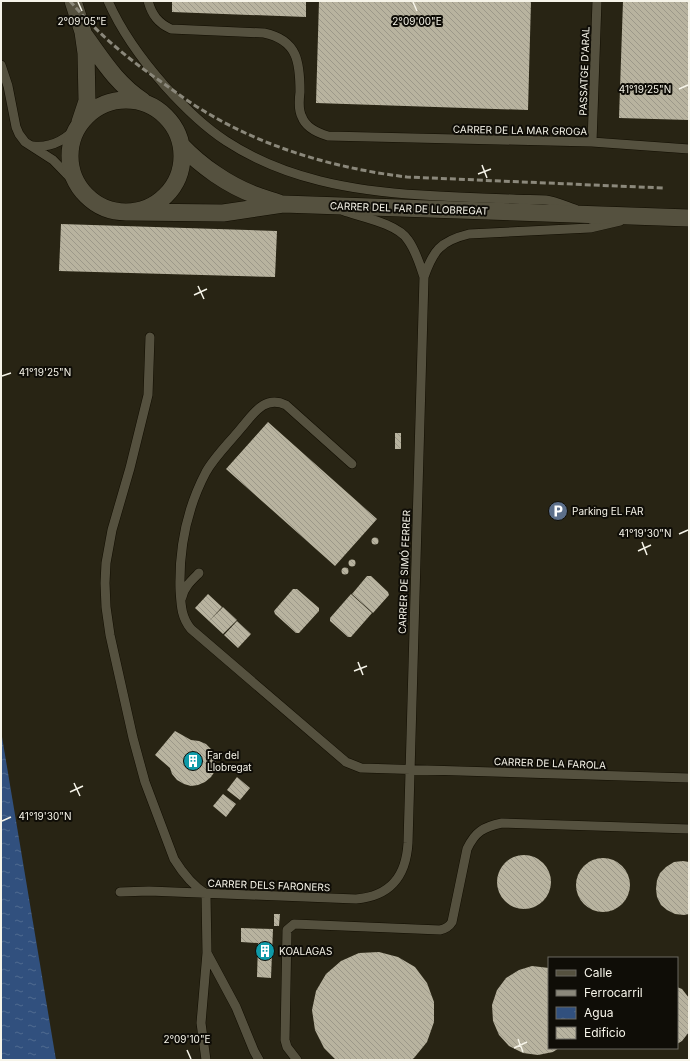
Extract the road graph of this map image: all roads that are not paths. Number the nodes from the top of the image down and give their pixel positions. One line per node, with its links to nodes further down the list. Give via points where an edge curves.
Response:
1 (73, 1): 5 (street)
2 (108, 1): 17 (lane, via 122,30 146,64 176,98 204,125 226,141 264,162 305,177 346,187 396,194 547,200)
3 (148, 1): 9 (lane, CARRER DE LA MAR GROGA, via 156,18 171,29 264,33 284,41 299,63 301,117 313,130 321,134 350,137)
4 (597, 1): 9 (lane, PASSATGE D'ARAL)
5 (83, 32): 7 (street, via 121,85); 8 (street, via 87,101)
6 (1, 65): 11 (lane, via 16,127 25,142)
7 (146, 103): 8 (street, CARRER DEL FAR DE LLOBREGAT, via 127,99 108,102 91,111); 10 (street, CARRER DEL FAR DE LLOBREGAT, via 162,112 174,127)
8 (78, 126): 11 (lane, via 62,141 42,147); 13 (street, CARRER DEL FAR DE LLOBREGAT, via 69,152 72,171)
9 (592, 142): 12 (lane, CARRER DE LA MAR GROGA)
10 (181, 145): 14 (street, via 211,171 232,184); 16 (street, CARRER DEL FAR DE LLOBREGAT, via 182,164 176,182 164,197 148,207)
11 (32, 146): 13 (lane, via 54,160)
12 (689, 149)
13 (80, 188): 16 (street, CARRER DEL FAR DE LLOBREGAT, via 93,202 111,210)
14 (283, 204): 15 (street, CARRER DEL FAR DE LLOBREGAT); 16 (street, CARRER DEL FAR DE LLOBREGAT, via 224,213)
15 (326, 206): 17 (street, CARRER DEL FAR DE LLOBREGAT); 20 (lane, via 398,230 409,240)
16 (130, 212)
17 (594, 214): 18 (street, CARRER DEL FAR DE LLOBREGAT)
18 (637, 216): 19 (street, CARRER DEL FAR DE LLOBREGAT); 20 (lane, via 590,228 469,234 455,238 435,252)
19 (689, 218)
20 (424, 278): 25 (lane, CARRER DE SIMÓ FERRER)
21 (150, 337): 30 (lane, via 148,395 112,530 106,563 106,607 124,699 145,782 174,859 198,889)
22 (352, 464): 24 (lane, via 286,405 273,401 260,408 219,455 199,487 182,546)
23 (199, 573): 24 (lane, via 184,590)
24 (181, 608): 25 (lane, CARRER DE LA FAROLA, via 186,624 191,630 346,762 361,768)
25 (410, 769): 26 (lane, CARRER DE LA FAROLA); 28 (lane, CARRER DE SIMÓ FERRER)
26 (689, 778)
27 (689, 830): 34 (lane, via 502,823 490,826 472,838 467,849 452,922 444,929 294,924 287,930 285,1040)
28 (404, 866): 30 (lane, CARRER DELS FARONERS, via 392,884 376,895 366,898)
29 (120, 892): 30 (lane, CARRER DELS FARONERS)
30 (206, 894): 31 (lane)
31 (207, 953): 32 (lane, via 200,1023); 33 (lane, via 236,1007)
32 (206, 1060)
33 (259, 1060)
34 (297, 1060)

